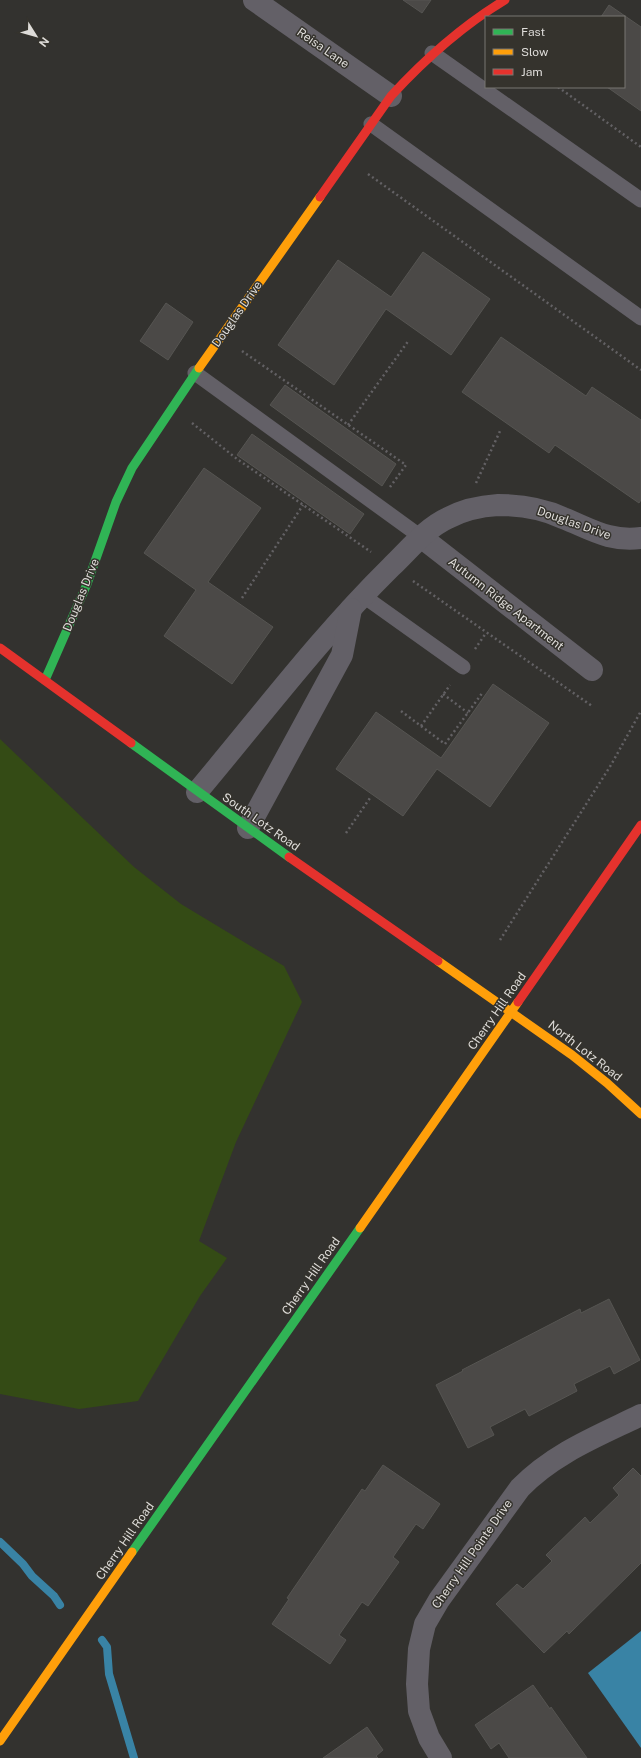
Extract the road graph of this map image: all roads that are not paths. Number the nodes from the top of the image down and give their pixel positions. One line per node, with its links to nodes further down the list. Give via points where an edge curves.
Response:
1 (254, 0): 4 (street, Reisa Lane)
2 (505, 0): 3 (street, Douglas Drive, via 486,11)
3 (432, 53): 4 (street, Douglas Drive); 6 (lane)
4 (391, 96): 5 (street, Douglas Drive)
5 (372, 124): 7 (lane); 8 (street, Douglas Drive)
6 (641, 200)
7 (641, 318)
8 (195, 374): 9 (lane); 15 (street, Douglas Drive, via 132,468 116,502 87,584)
9 (421, 537): 10 (street, Douglas Drive, via 448,518 466,511 498,505 525,507 562,517 598,534 627,539); 11 (street, Douglas Drive); 14 (street, Autumn Ridge Apartment)
10 (641, 538)
11 (357, 600): 13 (lane); 16 (street, Douglas Drive); 18 (street, via 342,655)
12 (0, 648): 15 (street, South Lotz Road)
13 (463, 667)
14 (592, 670)
15 (45, 680): 16 (street, South Lotz Road)
16 (197, 792): 18 (street, South Lotz Road)
17 (641, 825): 19 (street, Cherry Hill Road)
18 (248, 828): 19 (street, South Lotz Road)
19 (512, 1011): 20 (street, North Lotz Road, via 572,1055); 22 (street, Cherry Hill Road)
20 (641, 1114)
21 (641, 1415): 23 (street, Cherry Hill Pointe Drive, via 573,1448 532,1475 439,1600 425,1624 419,1649 419,1711 429,1738)
22 (0, 1741)
23 (441, 1758)

